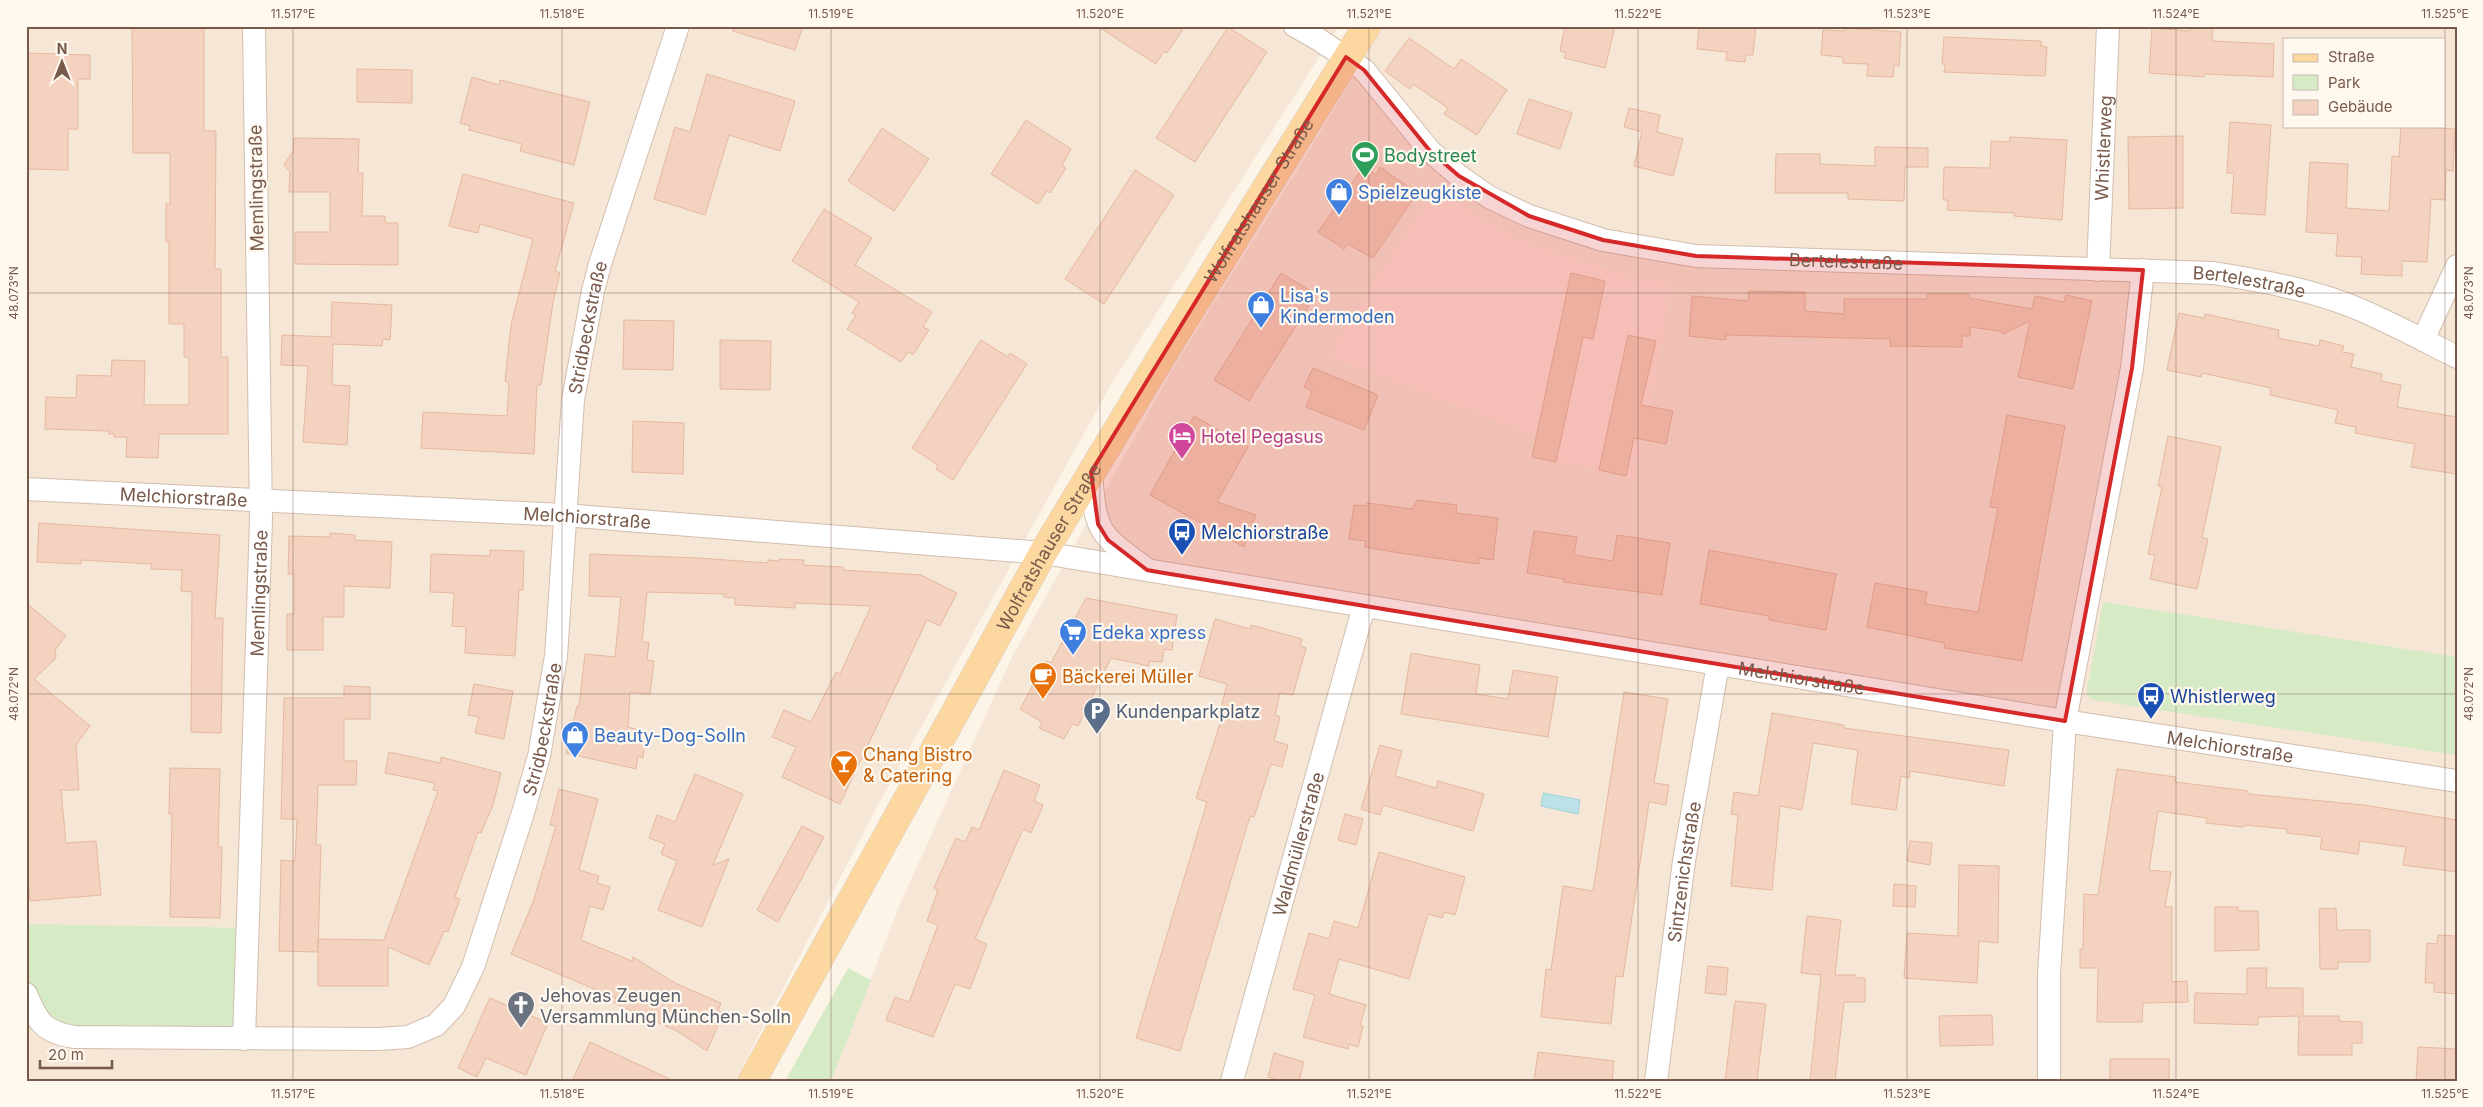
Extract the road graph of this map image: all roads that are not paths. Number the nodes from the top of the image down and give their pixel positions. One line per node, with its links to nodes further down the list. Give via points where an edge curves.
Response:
1 (254, 26): 14 (street, Memlingstraße)
2 (678, 26): 15 (street, Stridbeckstraße, via 593,291 573,400)
3 (1295, 26): 6 (street, Bertelestraße)
4 (1367, 26): 6 (main road, Wolfratshauser Straße)
5 (2108, 26): 8 (street, Whistlerweg)
6 (1346, 57): 8 (street, Bertelestraße, via 1364,70 1430,150 1459,176 1489,197 1529,216 1603,240 1696,256); 12 (main road, Wolfratshauser Straße)
7 (2457, 266): 10 (street)
8 (2098, 270): 9 (street, Bertelestraße)
9 (2143, 270): 10 (street, Bertelestraße, via 2213,273 2296,289 2360,310); 20 (street, via 2132,368)
10 (2423, 340): 11 (street, Bertelestraße)
11 (2457, 357)
12 (1091, 472): 16 (main road, Wolfratshauser Straße); 17 (street, Melchiorstraße, via 1098,524 1108,540)
13 (26, 489): 14 (street, Melchiorstraße)
14 (261, 501): 15 (street, Melchiorstraße); 23 (street, Memlingstraße)
15 (564, 515): 16 (street, Melchiorstraße); 23 (street, Stridbeckstraße, via 556,656 539,756 473,967 454,1006 436,1025 408,1037)
16 (1044, 553): 17 (street, Melchiorstraße); 24 (main road, Wolfratshauser Straße)
17 (1147, 570): 18 (street, Melchiorstraße)
18 (1364, 606): 19 (street, Melchiorstraße); 25 (street, Waldmüllerstraße)
19 (1718, 664): 20 (street, Melchiorstraße); 26 (street, Sintzenichstraße, via 1684,861)
20 (2065, 721): 21 (street, Melchiorstraße); 27 (street, via 2050,975)
21 (2457, 782)
22 (26, 994): 23 (street, Stridbeckstraße, via 40,1024 54,1034 74,1037)
23 (244, 1038)
24 (752, 1081)
25 (1232, 1081)
26 (1656, 1081)
27 (2049, 1081)

